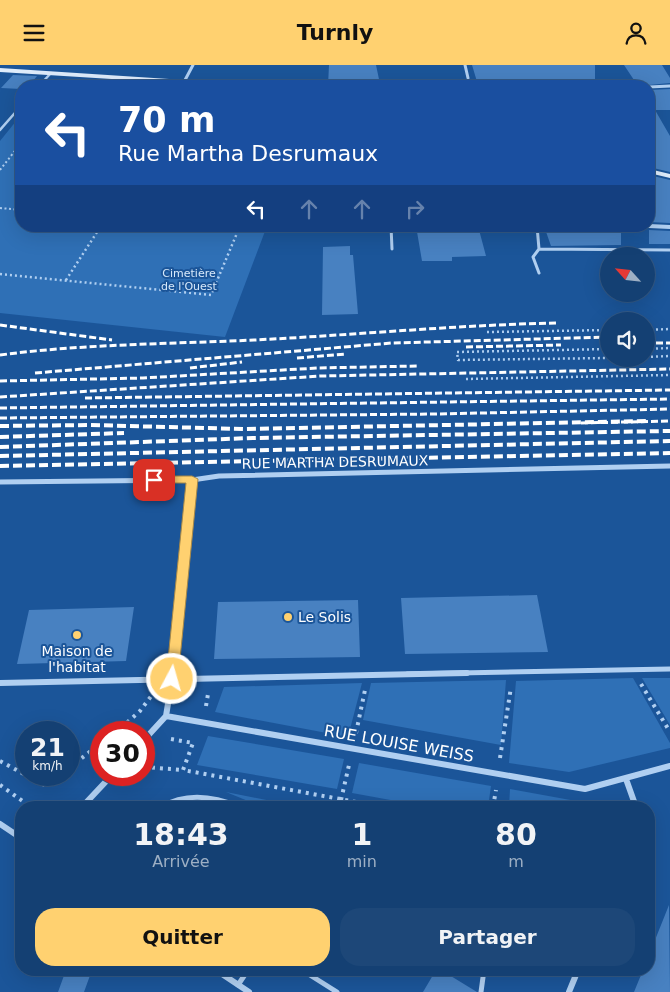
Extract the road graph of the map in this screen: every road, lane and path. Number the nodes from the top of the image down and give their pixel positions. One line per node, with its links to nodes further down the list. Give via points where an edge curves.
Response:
1 (193, 65): 8 (street)
2 (465, 65): 5 (street)
3 (0, 69): 4 (street)
4 (50, 73): 6 (lane); 7 (street)
5 (468, 78)
6 (44, 80)
7 (154, 80)
8 (185, 80)
9 (670, 86): 10 (street)
10 (655, 87)
11 (15, 113): 12 (lane)
12 (0, 130)
13 (15, 151): 14 (path)
14 (13, 154): 15 (path)
15 (0, 171)
16 (655, 172): 17 (street)
17 (670, 176)
18 (0, 208): 19 (path)
19 (15, 209)
20 (655, 226): 21 (street)
21 (670, 227)
22 (97, 232): 31 (path)
23 (237, 232): 31 (path, via 211,295)
24 (391, 232): 26 (lane)
25 (538, 232): 27 (lane)
26 (392, 249)
27 (539, 249): 28 (lane); 29 (lane, via 533,257)
28 (670, 249)
29 (539, 273)
30 (0, 274): 31 (path)
31 (66, 281)
32 (670, 329): 34 (path)
33 (600, 330): 35 (path)
34 (655, 330)
35 (487, 332)
36 (670, 348): 38 (path)
37 (600, 349): 39 (path, via 457,352 458,360)
38 (655, 349)
39 (600, 357)
40 (655, 357): 41 (path)
41 (670, 357)
42 (670, 375): 43 (path)
43 (466, 379)
44 (670, 466): 45 (street, RUE MARTHA DESRUMAUX)
45 (192, 479): 46 (street, RUE MARTHA DESRUMAUX); 52 (street)
46 (0, 483)
47 (632, 669): 48 (street); 49 (street); 57 (path)
48 (670, 669)
49 (513, 671): 50 (street); 61 (path)
50 (368, 674): 52 (street); 58 (path)
51 (154, 679): 52 (street); 53 (street); 55 (path, via 148,705)
52 (172, 679): 54 (street)
53 (0, 683)
54 (166, 716): 56 (street); 69 (street, RUE LOUISE WEISS, via 585,789)
55 (131, 721)
56 (155, 728)
57 (670, 733)
58 (355, 736)
59 (171, 739): 68 (path, via 193,743)
60 (90, 752): 62 (path)
61 (500, 758)
62 (80, 759)
63 (0, 761): 67 (path)
64 (349, 765): 73 (path)
65 (670, 766): 69 (street, RUE LOUISE WEISS)
66 (155, 768): 68 (path)
67 (15, 769)
68 (183, 770): 73 (path)
69 (626, 779): 80 (street)
70 (0, 785): 74 (path)
71 (102, 786): 75 (street)
72 (496, 790): 79 (path)
73 (341, 800): 78 (path)
74 (23, 801)
75 (88, 801)
76 (170, 801): 77 (lane, via 204,796)
77 (220, 801)
78 (347, 801)
79 (494, 801)
80 (634, 801)
81 (0, 824): 82 (street)
82 (15, 834)
83 (225, 976): 88 (street)
84 (244, 976): 88 (lane)
85 (312, 976): 90 (lane)
86 (483, 976): 91 (lane)
87 (575, 976): 92 (street)
88 (238, 985): 89 (street)
89 (249, 992)
90 (337, 992)
91 (481, 992)
92 (568, 992)

